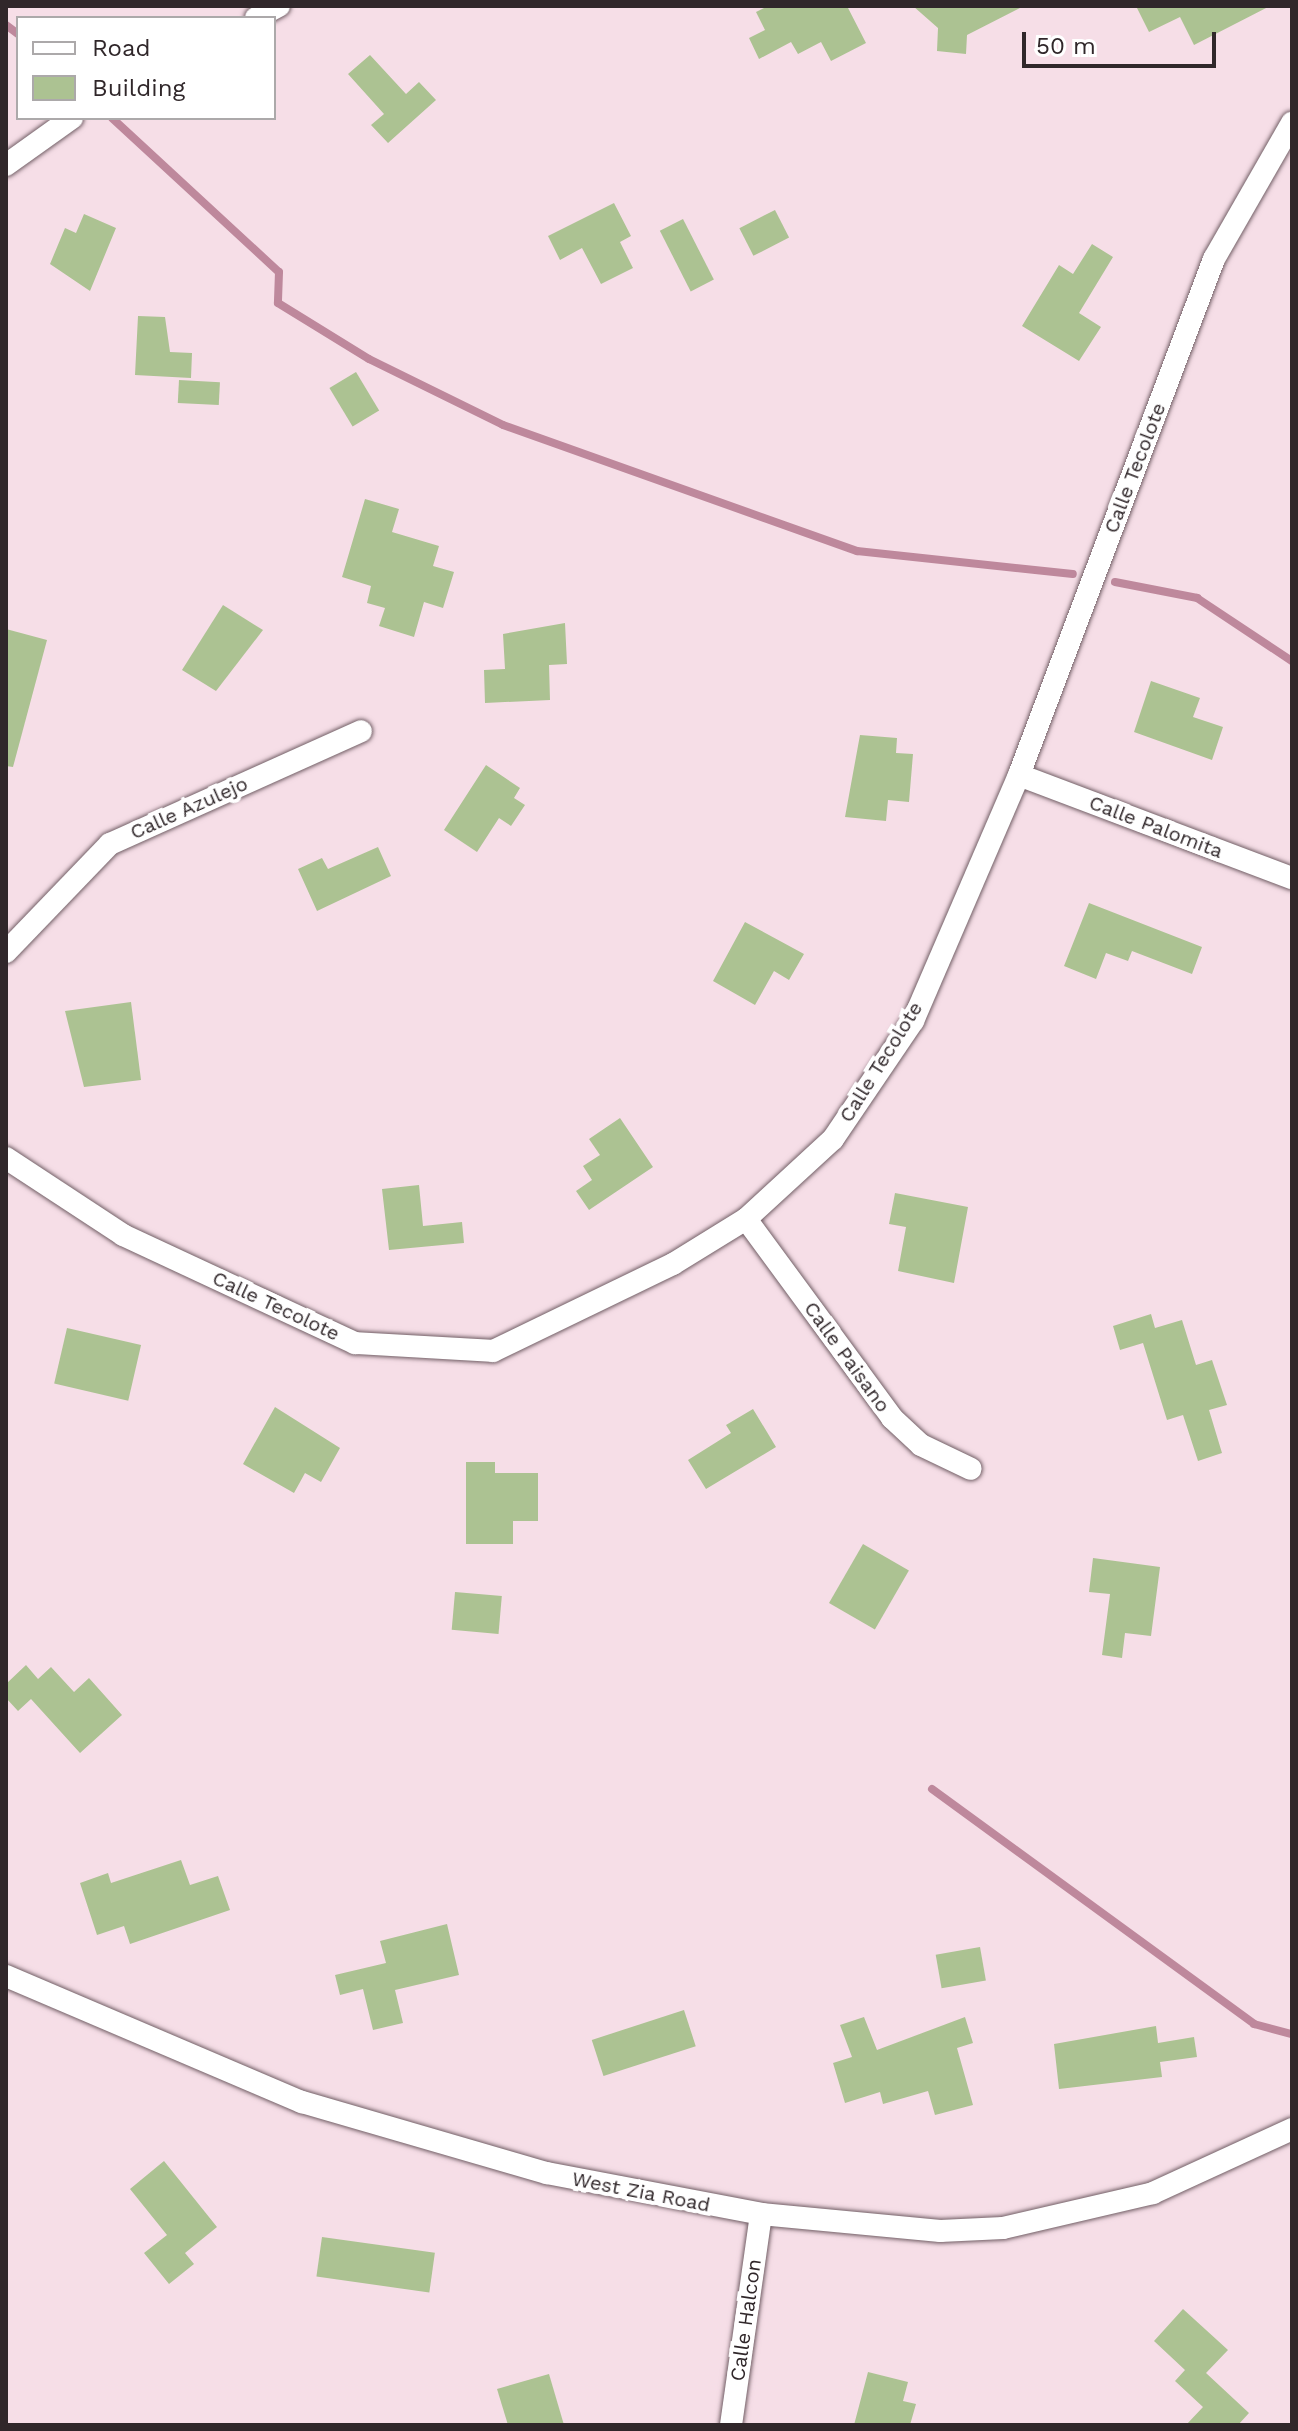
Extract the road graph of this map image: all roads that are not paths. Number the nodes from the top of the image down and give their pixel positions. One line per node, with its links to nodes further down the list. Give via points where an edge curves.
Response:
1 (279, 6): 2 (street)
2 (260, 16)
3 (69, 120): 5 (street)
4 (1292, 123): 7 (street, Calle Tecolote, via 1214,259)
5 (6, 165)
6 (361, 731): 9 (street, Calle Azulejo, via 110,844)
7 (1019, 775): 8 (street, Calle Palomita); 11 (street, Calle Tecolote, via 913,1021 833,1139)
8 (1292, 878)
9 (6, 952)
10 (6, 1158): 11 (street, Calle Tecolote, via 123,1235 355,1343 493,1351 673,1264)
11 (746, 1219): 12 (street, Calle Paisano, via 892,1418 921,1445)
12 (971, 1469)
13 (6, 1976): 15 (street, West Zia Road, via 302,2102 547,2173)
14 (1292, 2129): 15 (street, West Zia Road, via 1153,2193 1003,2228 940,2231)
15 (761, 2214): 16 (street, Calle Halcon)
16 (731, 2425)

